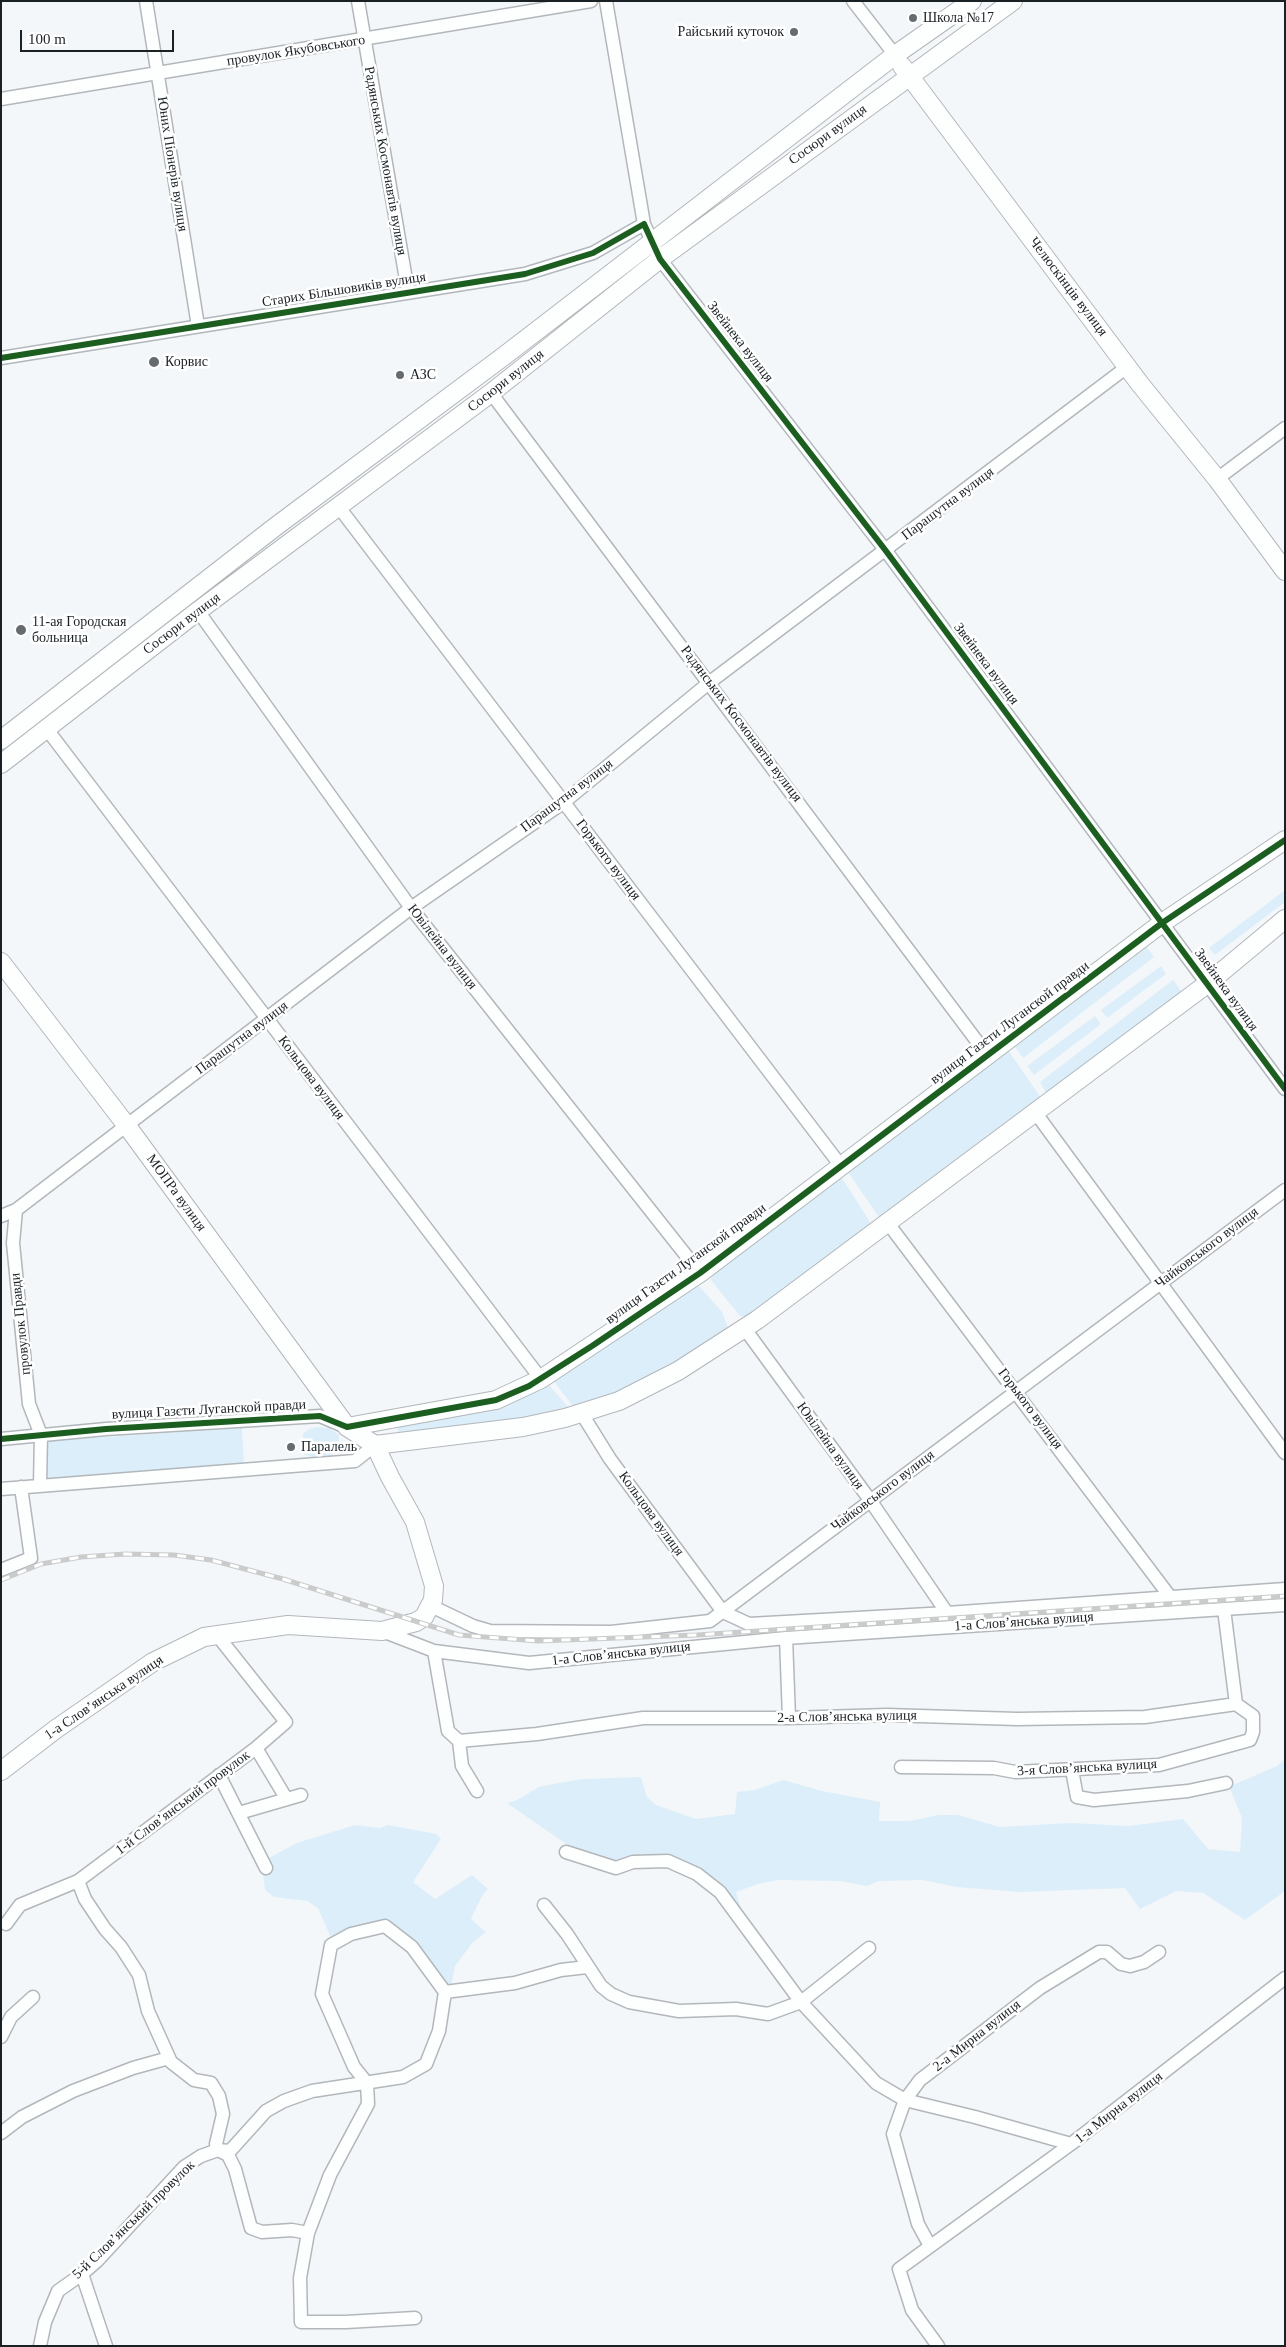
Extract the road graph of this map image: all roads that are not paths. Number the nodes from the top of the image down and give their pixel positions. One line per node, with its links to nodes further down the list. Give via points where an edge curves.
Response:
1 (146, 1): 10 (street, Юних Піонерів вулиця)
2 (358, 1): 8 (street, Радянських Космонавтів вулиця)
3 (591, 1): 8 (street, провулок Якубовського)
4 (606, 1): 13 (street)
5 (853, 1): 9 (street, Челюскінців вулиця)
6 (972, 1): 9 (street, Сосюри вулиця)
7 (1013, 1): 11 (street, Сосюри вулиця)
8 (365, 40): 10 (street, провулок Якубовського); 16 (street, Радянських Космонавтів вулиця)
9 (895, 55): 11 (street, Челюскінців вулиця); 14 (street, Сосюри вулиця)
10 (158, 73): 12 (street, провулок Якубовського); 17 (street, Юних Піонерів вулиця)
11 (909, 75): 15 (street, Сосюри вулиця); 19 (street, Челюскінців вулиця)
12 (1, 99)
13 (644, 224): 14 (street); 16 (street, Старих Більшовиків вулиця, via 594,253 526,274)
14 (651, 241): 15 (street); 29 (street, Сосюри вулиця)
15 (660, 259): 20 (street, Сосюри вулиця); 24 (street, Звейнека вулиця)
16 (408, 291): 17 (street, Старих Більшовиків вулиця)
17 (198, 326): 18 (street, Старих Більшовиків вулиця)
18 (1, 358)
19 (1127, 367): 22 (street, Челюскінців вулиця); 24 (street, Парашутна вулиця)
20 (491, 393): 23 (street, Сосюри вулиця); 27 (street, Радянських Космонавтів вулиця)
21 (1285, 428): 22 (street)
22 (1216, 479): 25 (street, Челюскінців вулиця)
23 (338, 506): 26 (street, Сосюри вулиця); 31 (street, Горького вулиця)
24 (886, 551): 27 (street, Парашутна вулиця); 35 (street, Звейнека вулиця)
25 (1285, 571)
26 (198, 611): 28 (street, Сосюри вулиця); 33 (street, Ювілейна вулиця)
27 (710, 682): 31 (street, Парашутна вулиця); 39 (street, Радянських Космонавтів вулиця)
28 (46, 728): 30 (street, Сосюри вулиця); 38 (street, Кольцова вулиця)
29 (1, 740)
30 (1, 764)
31 (564, 802): 33 (street, Парашутна вулиця); 43 (street, Горького вулиця)
32 (1285, 840): 35 (street, вулиця Газєти Луганской правди)
33 (411, 908): 38 (street, Парашутна вулиця); 48 (street, Ювілейна вулиця)
34 (1285, 919): 37 (street)
35 (1162, 922): 37 (street, Звейнека вулиця); 39 (street, вулиця Газєти Луганской правди)
36 (1, 962): 42 (street, МОПРа вулиця)
37 (1207, 984): 40 (street, Звейнека вулиця); 41 (street)
38 (267, 1019): 42 (street, Парашутна вулиця); 51 (street, Кольцова вулиця)
39 (988, 1056): 43 (street, вулиця Газєти Луганской правди)
40 (1285, 1089)
41 (1035, 1112): 47 (street); 49 (street)
42 (127, 1126): 45 (street, Парашутна вулиця); 54 (street, МОПРа вулиця)
43 (840, 1166): 48 (street, вулиця Газєти Луганской правди)
44 (1285, 1190): 49 (street, Чайковського вулиця)
45 (16, 1210): 46 (street, Парашутна вулиця); 55 (street, провулок Правди, via 13,1242 29,1404)
46 (1, 1216)
47 (887, 1222): 50 (street); 52 (street, Горького вулиця)
48 (700, 1273): 51 (street, вулиця Газєти Луганской правди)
49 (1159, 1283): 52 (street, Чайковського вулиця); 58 (street)
50 (745, 1329): 53 (street, via 678,1372 619,1401); 62 (street, Ювілейна вулиця)
51 (541, 1379): 54 (street, вулиця Газєти Луганской правди, via 496,1400)
52 (1016, 1390): 62 (street, Чайковського вулиця); 65 (street, Горького вулиця)
53 (582, 1414): 57 (street, via 523,1427); 69 (street, Кольцова вулиця, via 610,1459)
54 (347, 1427): 55 (street, вулиця Газєти Луганской правди, via 320,1416); 57 (street)
55 (41, 1435): 56 (street, вулиця Газєти Луганской правди); 59 (street)
56 (1, 1439)
57 (375, 1445): 59 (street, via 355,1461); 66 (street, via 415,1522 434,1586)
58 (1285, 1452)
59 (40, 1485): 60 (street)
60 (21, 1487): 61 (street); 63 (street, via 31,1558)
61 (1, 1489)
62 (870, 1500): 69 (street, Чайковського вулиця); 70 (street, Ювілейна вулиця)
63 (1, 1570)
64 (1285, 1590): 65 (street)
65 (1171, 1598): 70 (street)
66 (430, 1606): 69 (street, Чайковського вулиця, via 490,1631 621,1632 710,1622); 71 (street, via 424,1617 416,1622)
67 (1285, 1606): 68 (street, 1-а Слов’янська вулиця)
68 (1224, 1609): 73 (street, 1-а Слов’янська вулиця); 75 (street)
69 (723, 1612): 70 (street, via 749,1624)
70 (947, 1613)
71 (382, 1631): 72 (street, 1-а Слов’янська вулиця, via 288,1625); 74 (street, 1-а Слов’янська вулиця)
72 (217, 1635): 78 (street, 1-й Слов’янський провулок, via 286,1722); 81 (street, 1-а Слов’янська вулиця, via 204,1637 153,1662)
73 (786, 1638): 74 (street, 1-а Слов’янська вулиця, via 529,1663); 76 (street)
74 (434, 1651): 77 (street, via 448,1731)
75 (1236, 1704): 76 (street, 2-а Слов’янська вулиця, via 1145,1717 1017,1720 887,1715); 80 (street, 3-я Слов’янська вулиця, via 1253,1716 1250,1740 1160,1765)
76 (789, 1718): 77 (street, 2-а Слов’янська вулиця, via 643,1718 536,1734)
77 (459, 1741): 84 (street, via 462,1766)
78 (256, 1748): 82 (street, 1-й Слов’янський провулок); 86 (street)
79 (901, 1767): 80 (street, 3-я Слов’янська вулиця, via 994,1768 1015,1772)
80 (1072, 1770): 83 (street, via 1077,1797 1094,1800 1188,1791)
81 (1, 1771)
82 (219, 1775): 87 (street); 90 (street, 1-й Слов’янський провулок)
83 (1226, 1783)
84 (477, 1791)
85 (301, 1794): 86 (street)
86 (286, 1798): 87 (street)
87 (238, 1812): 89 (street)
88 (566, 1852): 99 (street, via 616,1868 634,1862 668,1861 697,1874 720,1892)
89 (266, 1868)
90 (78, 1881): 92 (street, 1-й Слов’янський провулок, via 20,1905); 101 (street, via 85,1899 139,1975 148,2011)
91 (544, 1905): 95 (street)
92 (6, 1924)
93 (869, 1948): 99 (street)
94 (1159, 1952): 103 (street, 2-а Мирна вулиця, via 1130,1966 1121,1964 1107,1952 1099,1952 1055,1977 920,2080)
95 (587, 1967): 97 (street, via 561,1970 515,1983); 99 (street, via 611,1994 654,2008 679,2011 736,2009 768,2014)
96 (1285, 1978): 105 (street, 1-а Мирна вулиця)
97 (445, 1992): 102 (street, via 439,2030 426,2064 403,2077); 102 (street, via 412,1947 386,1926 351,1934 331,1945 322,1994 354,2067)
98 (33, 1997): 100 (street, via 11,2017)
99 (801, 2002): 103 (street, via 876,2083)
100 (1, 2037)
101 (169, 2058): 104 (street, via 73,2091); 106 (street, via 194,2080 211,2083 218,2096 223,2114 216,2144)
102 (367, 2083): 106 (street, 5-й Слов’янський провулок, via 312,2091 284,2101 266,2111 230,2152); 107 (street, via 368,2104 330,2175)
103 (905, 2100): 105 (street); 108 (street, 2-а Мирна вулиця, via 893,2134 918,2224)
104 (1, 2133)
105 (1071, 2144): 108 (street, 1-а Мирна вулиця)
106 (218, 2150): 107 (street, via 228,2155 235,2170 252,2228 262,2232 292,2230); 109 (street, 5-й Слов’янський провулок, via 184,2168)
107 (308, 2233): 110 (street, via 300,2278 301,2322)
108 (930, 2246): 113 (street, 1-а Мирна вулиця, via 898,2268 912,2310)
109 (82, 2274): 111 (street, 5-й Слов’янський провулок, via 58,2291 45,2322); 112 (street)
110 (415, 2318)
111 (40, 2346)
112 (106, 2346)
113 (938, 2346)

